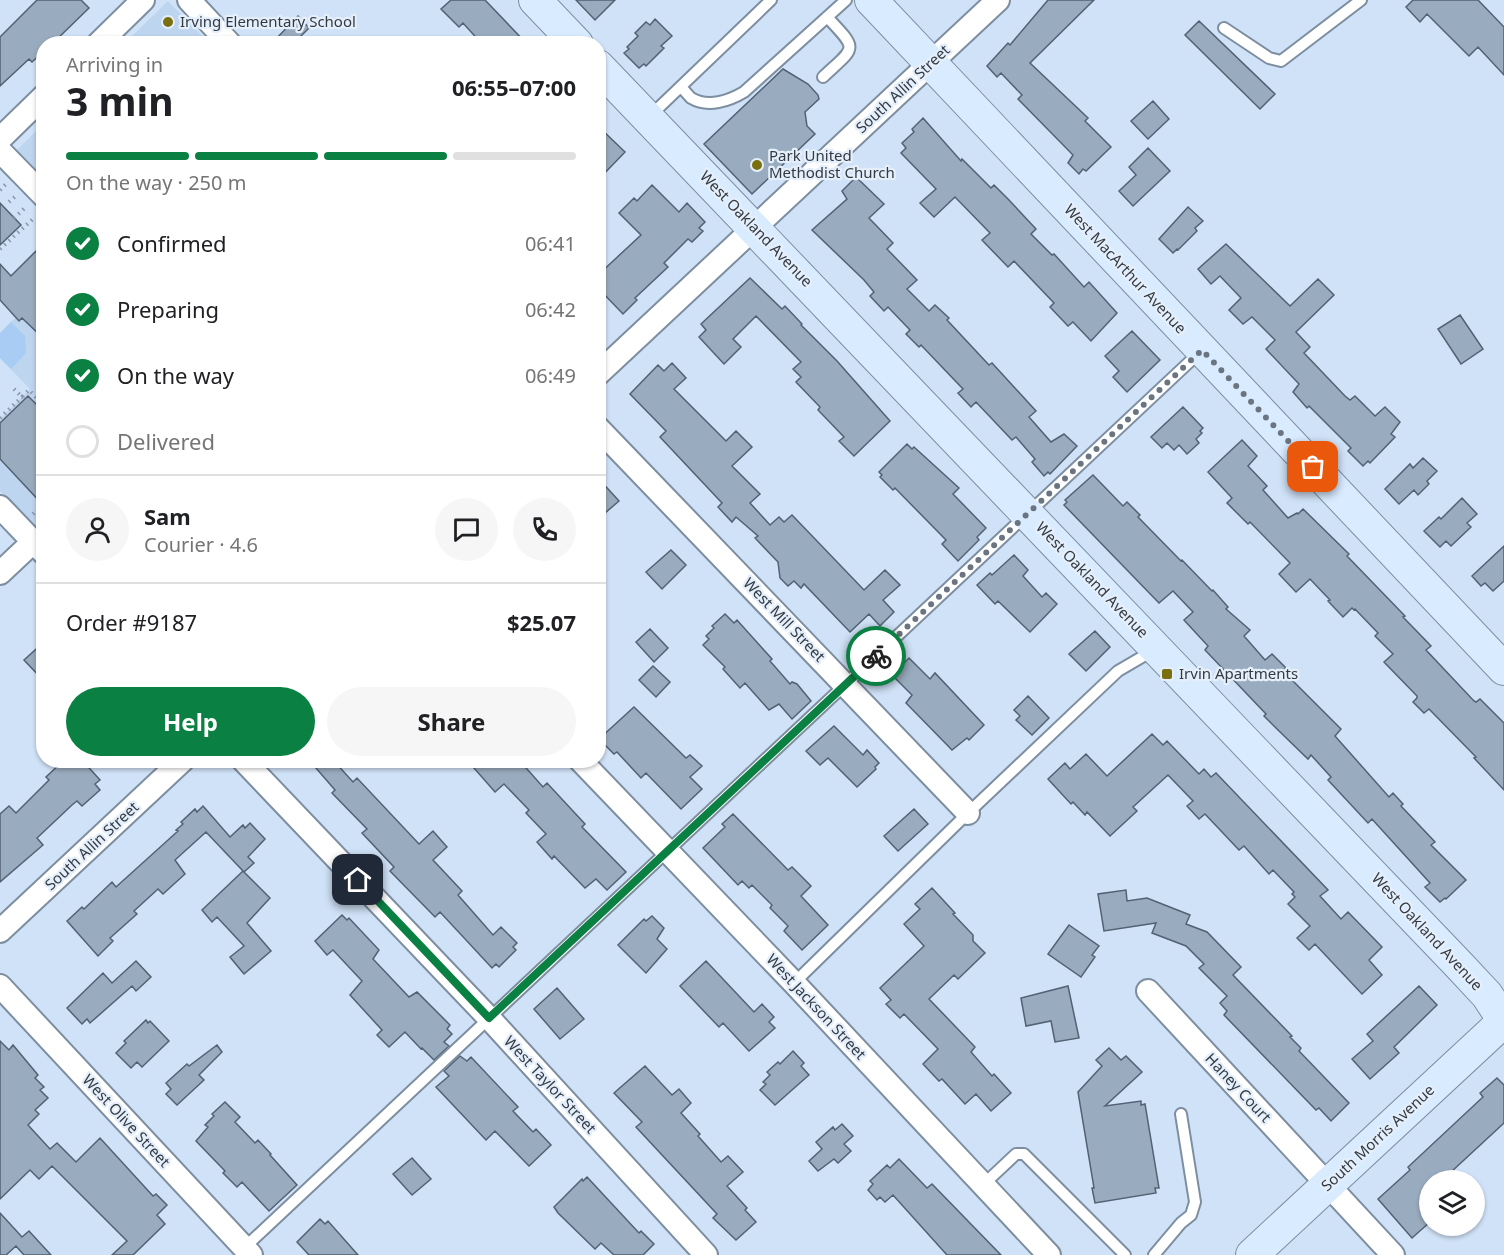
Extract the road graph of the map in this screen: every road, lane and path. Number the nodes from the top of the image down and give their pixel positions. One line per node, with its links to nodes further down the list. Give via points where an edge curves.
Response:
1 (143, 0): 11 (street)
2 (189, 0): 12 (street)
3 (535, 0): 13 (main road)
4 (771, 0): 17 (lane)
5 (846, 0): 9 (lane)
6 (871, 0): 14 (main road, West MacArthur Avenue)
7 (998, 0): 14 (street, South Allin Street)
8 (1360, 0): 10 (lane, via 1281,61 1269,58)
9 (827, 17): 16 (lane, via 851,46); 17 (lane, via 735,97 719,102 700,100 691,98)
10 (1224, 28)
11 (106, 36)
12 (223, 36)
13 (569, 36)
14 (930, 63): 24 (street, South Allin Street); 26 (main road, West MacArthur Avenue)
15 (606, 74): 19 (main road, West Oakland Avenue)
16 (823, 77)
17 (681, 87): 19 (lane)
18 (36, 104): 20 (street)
19 (649, 118): 24 (main road, West Oakland Avenue)
20 (0, 139)
21 (0, 151): 22 (street)
22 (36, 188)
23 (34, 218): 25 (path)
24 (755, 228): 27 (street, South Allin Street); 34 (main road, West Oakland Avenue)
25 (0, 249)
26 (1202, 350): 34 (lane); 39 (main road, West MacArthur Avenue)
27 (606, 367)
28 (14, 389): 30 (path)
29 (36, 397): 30 (path, via 29,390)
30 (23, 398): 31 (path)
31 (0, 418)
32 (606, 436): 40 (street, West Mill Street)
33 (0, 507): 35 (street)
34 (1028, 513): 38 (main road, West Oakland Avenue); 40 (lane)
35 (36, 546)
36 (36, 549): 37 (street)
37 (0, 573)
38 (1157, 649): 44 (lane, via 1118,671); 51 (main road, West Oakland Avenue, via 1487,995)
39 (1504, 669)
40 (846, 684): 44 (street, West Mill Street); 45 (lane)
41 (174, 768): 46 (street, South Allin Street)
42 (251, 768): 50 (street, West Taylor Street)
43 (588, 768): 45 (street, West Jackson Street)
44 (968, 813): 47 (lane)
45 (668, 851): 47 (street, West Jackson Street); 50 (lane)
46 (0, 931)
47 (794, 983): 53 (street, West Jackson Street)
48 (0, 986): 55 (street, West Olive Street)
49 (1148, 991): 54 (street, Haney Court)
50 (489, 1018): 55 (lane); 56 (street, West Taylor Street)
51 (1504, 1021): 54 (main road, South Morris Avenue)
52 (1181, 1114): 59 (lane, via 1195,1202 1191,1215)
53 (983, 1185): 57 (street, West Jackson Street); 58 (lane, via 1016,1154 1024,1154)
54 (1328, 1185): 60 (main road, South Morris Avenue); 61 (street)
55 (245, 1252)
56 (706, 1255)
57 (1049, 1255)
58 (1125, 1255)
59 (1154, 1255)
60 (1252, 1255)
61 (1393, 1255)

